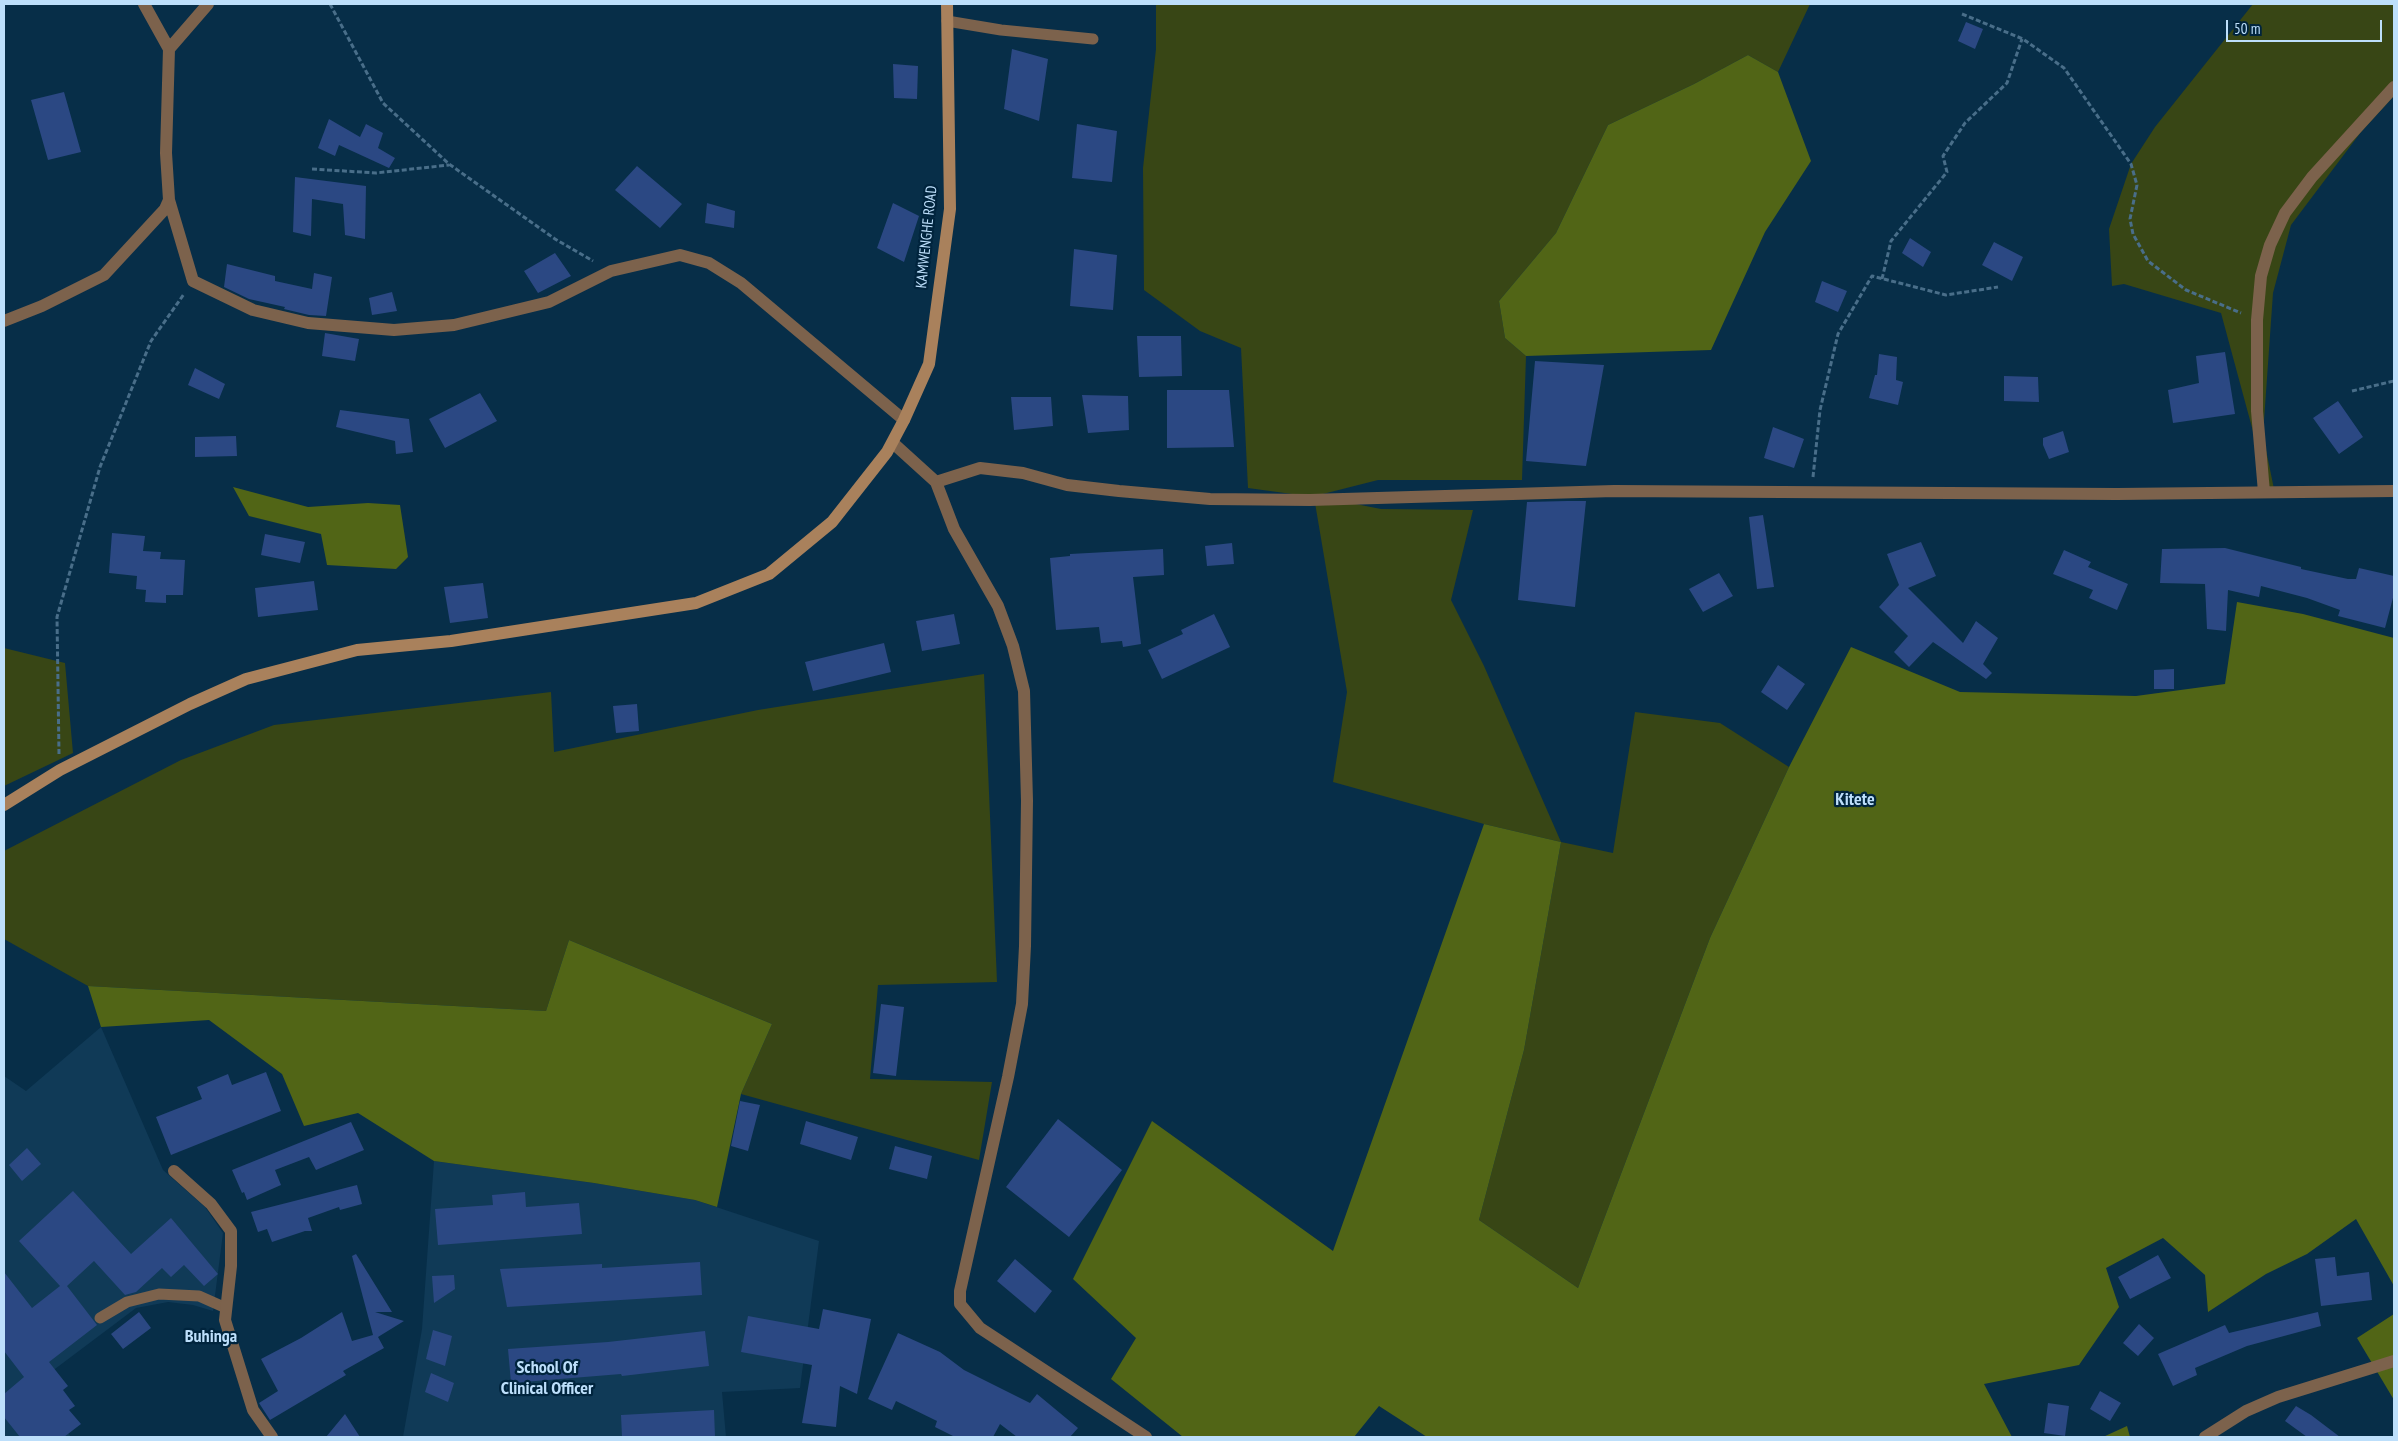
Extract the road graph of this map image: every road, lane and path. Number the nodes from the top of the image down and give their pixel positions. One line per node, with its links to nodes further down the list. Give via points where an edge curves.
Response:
1 (144, 4): 9 (street)
2 (208, 4): 9 (street)
3 (330, 4): 11 (path, via 383,104)
4 (947, 4): 6 (main road, KAMWENGHE ROAD)
5 (1962, 14): 8 (path)
6 (947, 21): 7 (lane); 22 (main road, KAMWENGHE ROAD, via 950,208 929,364)
7 (1093, 39)
8 (2023, 39): 15 (path, via 2007,84 1965,123 1943,156 1947,172 1891,241); 18 (path, via 2064,68 2132,164 2137,185 2130,219 2133,234 2148,261 2186,290)
9 (169, 49): 13 (street, via 166,153)
10 (2394, 87): 18 (street, via 2312,177 2285,213 2270,245)
11 (449, 164): 12 (path, via 376,173); 14 (path, via 554,239)
12 (312, 169)
13 (169, 200): 16 (street); 19 (street, via 165,209 104,274 42,306)
14 (611, 271): 16 (street, via 549,302 454,325 394,330 308,323 253,310); 22 (street, via 680,255 709,263 741,283)
15 (1882, 279): 17 (path, via 1946,295); 25 (path, via 1872,276 1838,334 1820,410)
16 (193, 281): 28 (path, via 151,342 100,467 57,617)
17 (1998, 287)
18 (2256, 320): 27 (street, via 2257,411)
19 (4, 321)
20 (2394, 381): 21 (path)
21 (2352, 391)
22 (904, 420): 23 (main road, KAMWENGHE ROAD)
23 (892, 443): 24 (street); 28 (main road, KAMWENGHE ROAD, via 881,462 832,522 769,574 696,603 451,640 357,650 246,679)
24 (936, 482): 25 (street, via 980,468 1023,473 1067,485 1219,499 1310,500 1605,491); 35 (street, via 954,529 998,606 1013,646 1024,691 1025,946 1022,1004 960,1291 960,1304 980,1328)
25 (1812, 491): 27 (street)
26 (2394, 491): 27 (street)
27 (2264, 492)
28 (60, 770): 29 (main road, KAMWENGHE ROAD)
29 (4, 805)
30 (174, 1171): 31 (street, via 211,1204 231,1231)
31 (226, 1308): 32 (lane, via 199,1296 159,1294 126,1302); 34 (street, via 225,1320 253,1410)
32 (100, 1318)
33 (2394, 1361): 36 (street, via 2270,1401 2246,1411)
34 (272, 1437)
35 (1146, 1437)
36 (2205, 1437)

